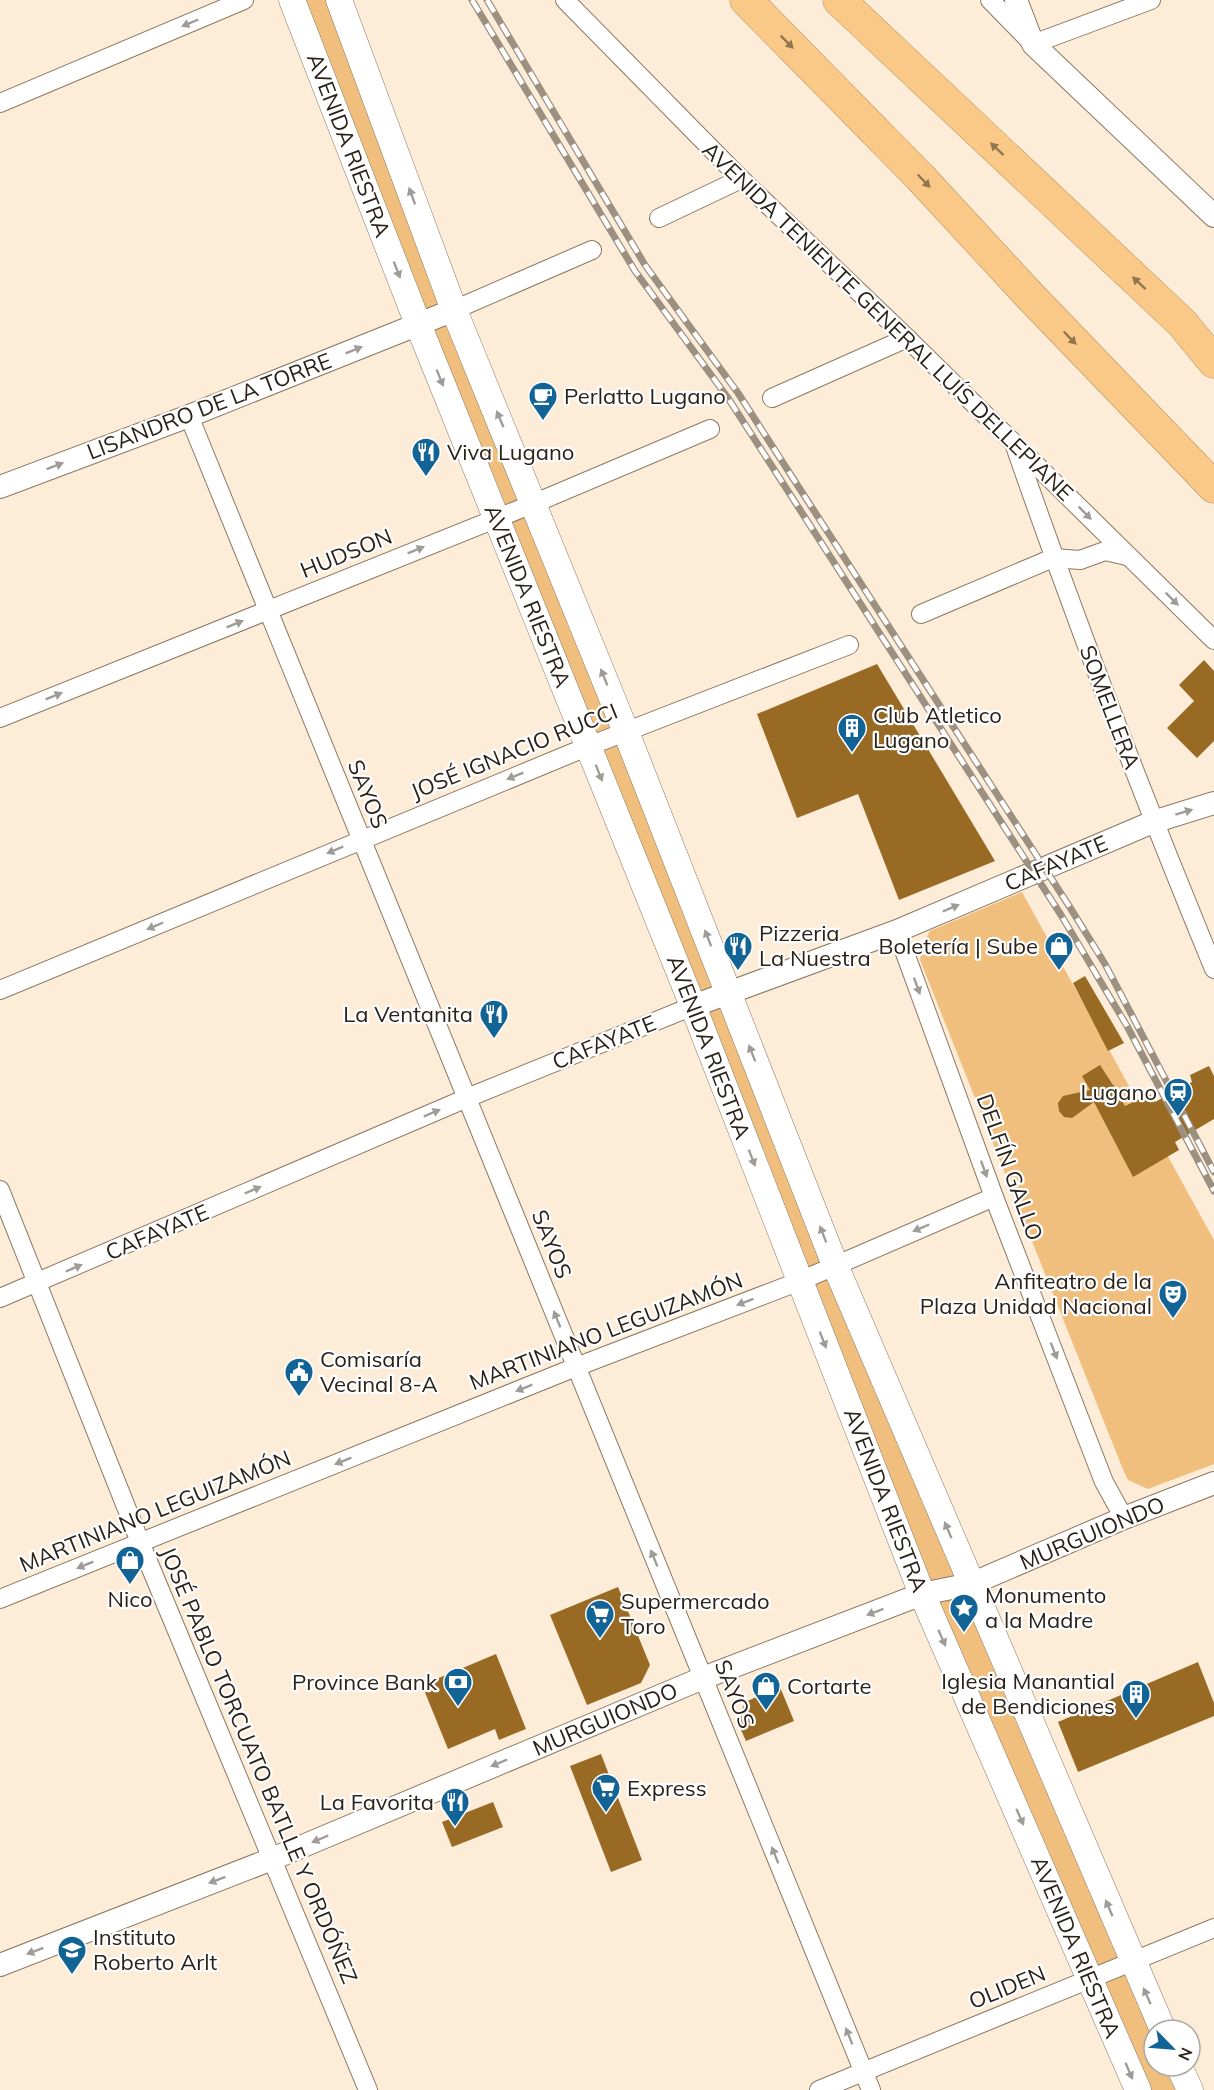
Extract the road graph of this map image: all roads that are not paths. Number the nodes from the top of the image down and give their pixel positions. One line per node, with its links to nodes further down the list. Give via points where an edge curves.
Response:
1 (244, 0): 11 (street, one-way to 11)
2 (292, 0): 17 (main road, AVENIDA RIESTRA, one-way to 17)
3 (339, 0): 16 (main road, AVENIDA RIESTRA, one-way to 3)
4 (565, 0): 12 (street, AVENIDA TENIENTE GENERAL LUÍS DELLEPIANE)
5 (746, 0): 25 (highway, one-way to 25, via 928,185)
6 (838, 0): 19 (highway, one-way to 6, via 1182,323)
7 (990, 0): 10 (street)
8 (1016, 0): 10 (street)
9 (1151, 0): 10 (street)
10 (1033, 44): 13 (street)
11 (0, 103)
12 (741, 179): 14 (street); 18 (street, AVENIDA TENIENTE GENERAL LUÍS DELLEPIANE)
13 (1214, 216)
14 (659, 218)
15 (592, 250): 16 (street)
16 (454, 310): 17 (street, LISANDRO DE LA TORRE); 26 (main road, AVENIDA RIESTRA, one-way to 16)
17 (418, 324): 21 (street, LISANDRO DE LA TORRE, one-way to 17); 27 (main road, AVENIDA RIESTRA, one-way to 27)
18 (908, 338): 20 (street); 23 (street, AVENIDA TENIENTE GENERAL LUÍS DELLEPIANE)
19 (1214, 362)
20 (772, 398)
21 (189, 416): 24 (street, LISANDRO DE LA TORRE, one-way to 21); 30 (street, SAYOS)
22 (710, 429): 26 (street, HUDSON)
23 (1013, 442): 28 (street, SOMELLERA); 29 (street, AVENIDA TENIENTE GENERAL LUÍS DELLEPIANE, one-way to 29)
24 (0, 487)
25 (1214, 487)
26 (535, 503): 27 (street, HUDSON); 35 (main road, AVENIDA RIESTRA, one-way to 26)
27 (496, 517): 30 (street, HUDSON, one-way to 27); 36 (main road, AVENIDA RIESTRA)
28 (1053, 558): 29 (street, via 1080,560 1105,550); 31 (street); 38 (street, SOMELLERA)
29 (1131, 558): 32 (street, AVENIDA TENIENTE GENERAL LUÍS DELLEPIANE, one-way to 32)
30 (268, 611): 34 (street, HUDSON, one-way to 30); 39 (street, SAYOS)
31 (921, 614)
32 (1214, 640)
33 (849, 645): 35 (street, JOSÉ IGNACIO RUCCI)
34 (0, 718)
35 (626, 732): 36 (street, JOSÉ IGNACIO RUCCI); 43 (main road, AVENIDA RIESTRA, one-way to 35)
36 (589, 746): 39 (street, JOSÉ IGNACIO RUCCI, one-way to 39); 44 (main road, AVENIDA RIESTRA, one-way to 44)
37 (1214, 803): 38 (street, CAFAYATE, one-way to 37)
38 (1153, 822): 40 (street, CAFAYATE, one-way to 38); 41 (street, SOMELLERA)
39 (361, 839): 42 (street, JOSÉ IGNACIO RUCCI, one-way to 42); 45 (street, SAYOS)
40 (897, 931): 43 (street, CAFAYATE); 47 (street, DELFÍN GALLO, one-way to 47)
41 (1214, 969)
42 (0, 990)
43 (729, 993): 44 (street, CAFAYATE); 48 (main road, AVENIDA RIESTRA, one-way to 43)
44 (693, 1006): 45 (street, CAFAYATE); 49 (main road, AVENIDA RIESTRA, one-way to 49)
45 (467, 1098): 50 (street, CAFAYATE, one-way to 45); 52 (street, SAYOS, one-way to 45)
46 (0, 1190): 50 (street, JOSÉ PABLO TORCUATO BATLLE Y ORDÓÑEZ)
47 (994, 1197): 48 (street, MARTINIANO LEGUIZAMÓN, one-way to 48); 54 (street, DELFÍN GALLO, one-way to 54, via 1104,1482)
48 (835, 1265): 49 (street, MARTINIANO LEGUIZAMÓN); 56 (main road, AVENIDA RIESTRA, one-way to 48)
49 (800, 1281): 52 (street, MARTINIANO LEGUIZAMÓN, one-way to 52); 57 (main road, AVENIDA RIESTRA, one-way to 57)
50 (39, 1283): 51 (street, CAFAYATE); 55 (street, JOSÉ PABLO TORCUATO BATLLE Y ORDÓÑEZ)
51 (0, 1298)
52 (576, 1367): 55 (street, MARTINIANO LEGUIZAMÓN, one-way to 55); 59 (street, SAYOS, one-way to 52)
53 (1214, 1483): 54 (street, MURGUIONDO)
54 (1124, 1518): 56 (street, MURGUIONDO)
55 (140, 1542): 58 (street, MARTINIANO LEGUIZAMÓN, one-way to 58); 60 (street, JOSÉ PABLO TORCUATO BATLLE Y ORDÓÑEZ)
56 (971, 1584): 57 (street, MURGUIONDO); 62 (main road, AVENIDA RIESTRA, one-way to 56)
57 (922, 1594): 59 (street, MURGUIONDO, one-way to 59); 64 (main road, AVENIDA RIESTRA, one-way to 64)
58 (0, 1599)
59 (703, 1677): 60 (street, MURGUIONDO, one-way to 60); 66 (street, SAYOS, one-way to 59)
60 (272, 1859): 63 (street, MURGUIONDO, one-way to 63); 67 (street, JOSÉ PABLO TORCUATO BATLLE Y ORDÓÑEZ)
61 (1214, 1928): 62 (street, OLIDEN)
62 (1132, 1962): 64 (street, OLIDEN); 65 (main road, AVENIDA RIESTRA, one-way to 62)
63 (0, 1965)
64 (1090, 1979): 66 (street, OLIDEN); 70 (main road, AVENIDA RIESTRA, one-way to 70)
65 (1158, 2018)
66 (863, 2072): 68 (street, OLIDEN); 69 (street, SAYOS)
67 (368, 2090)
68 (819, 2090)
69 (871, 2090)
70 (1137, 2090)

